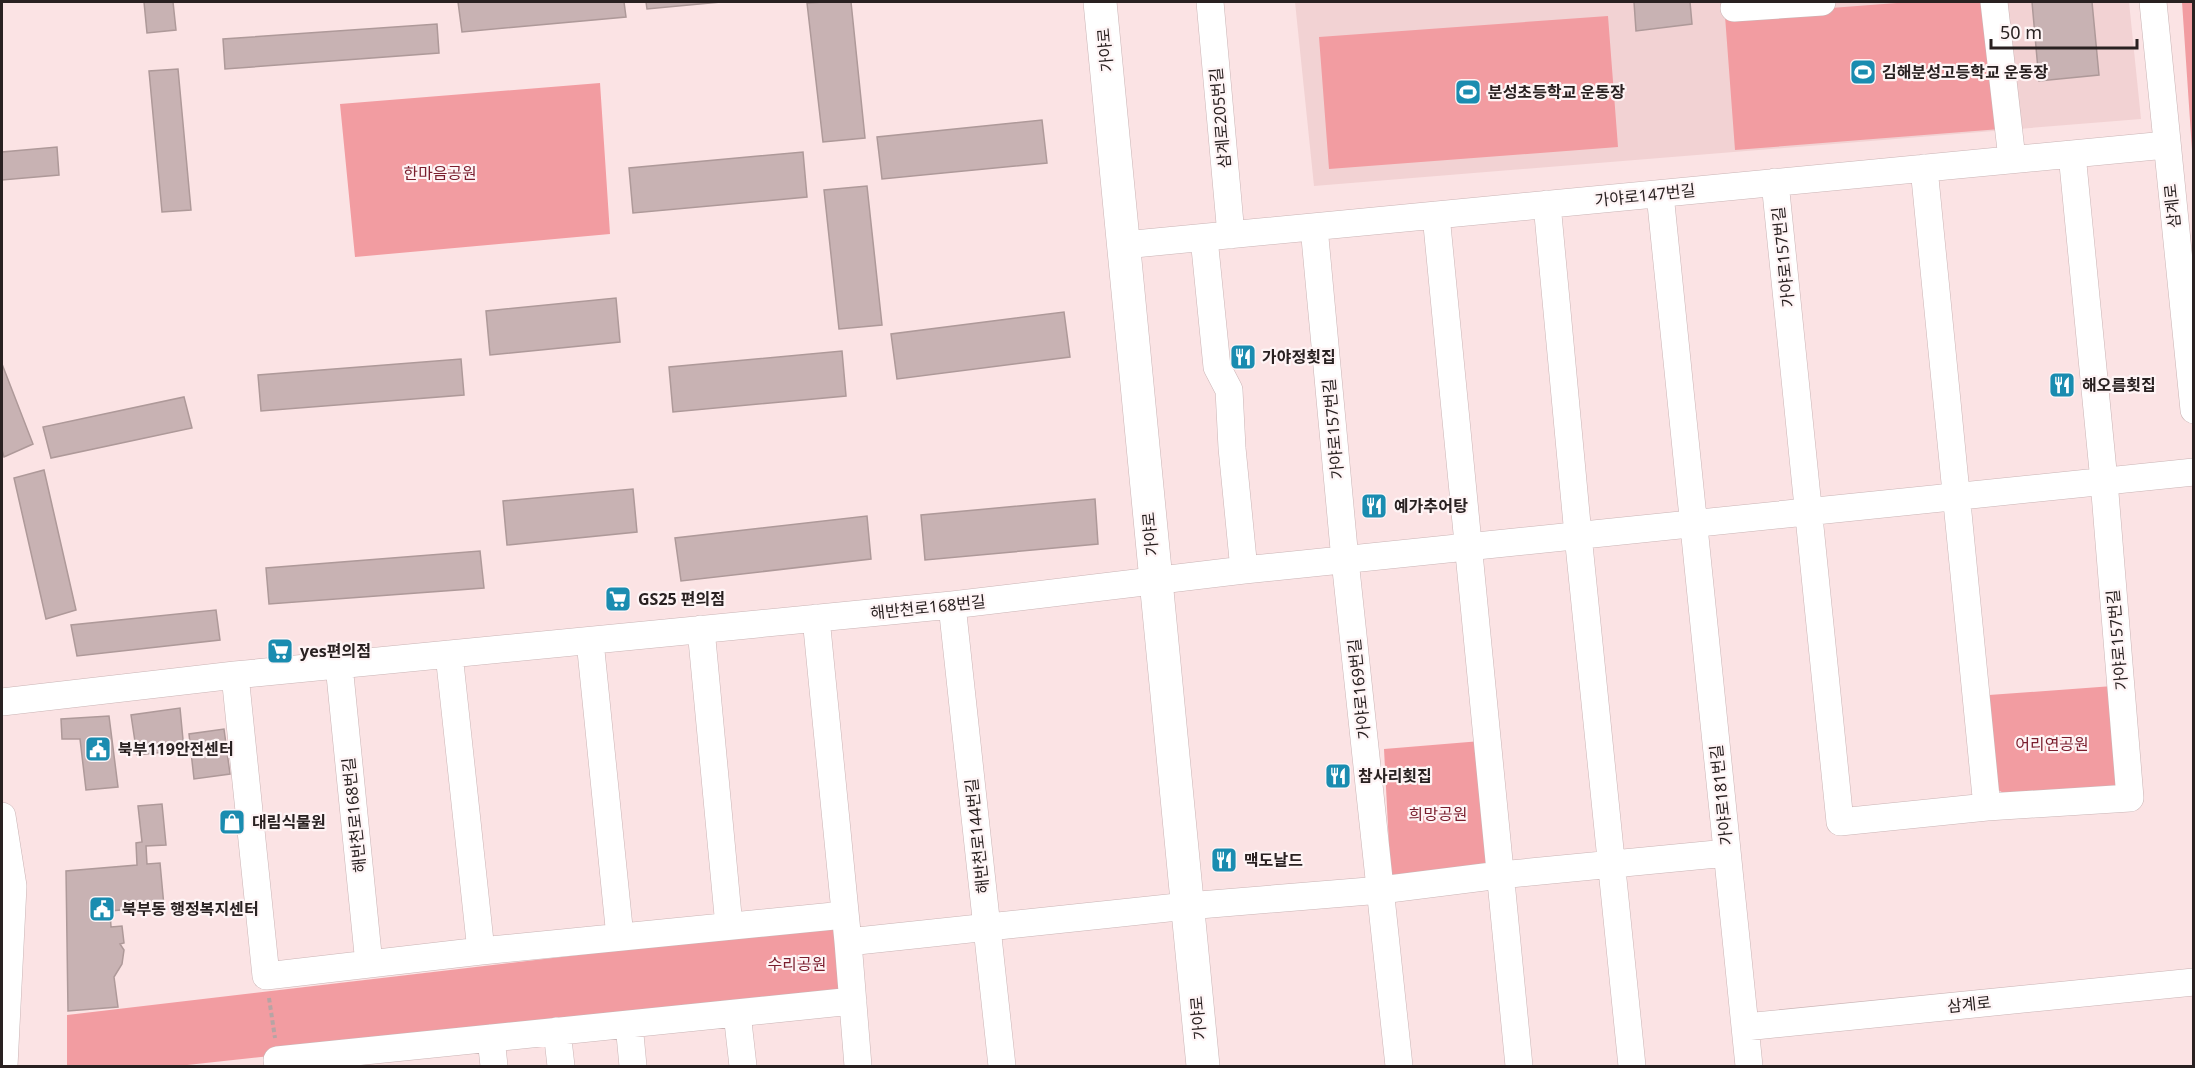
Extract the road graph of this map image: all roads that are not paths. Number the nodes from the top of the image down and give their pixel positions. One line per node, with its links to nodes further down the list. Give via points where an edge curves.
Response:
1 (1100, 2): 18 (main road, 가야로)
2 (1210, 2): 16 (street, 삼계로205번길)
3 (1822, 2): 6 (street)
4 (1994, 2): 9 (street)
5 (2152, 2): 7 (street, 삼계로)
6 (1734, 8)
7 (2166, 145): 8 (street, 가야로147번길); 19 (street, 삼계로)
8 (2072, 154): 9 (street, 가야로147번길); 21 (street, 가야로157번길)
9 (2012, 159): 10 (street, 가야로147번길)
10 (1924, 168): 11 (street, 가야로147번길); 22 (street)
11 (1775, 182): 12 (street, 가야로147번길); 23 (street, 가야로157번길)
12 (1660, 194): 13 (street, 가야로147번길); 24 (street)
13 (1547, 204): 14 (street, 가야로147번길); 25 (street)
14 (1436, 215): 15 (street, 가야로147번길); 26 (street)
15 (1314, 227): 16 (street, 가야로147번길); 27 (street, 가야로157번길)
16 (1231, 235): 17 (street, 가야로147번길)
17 (1204, 238): 18 (street, 가야로147번길); 28 (street, via 1216,367 1230,390)
18 (1124, 245): 29 (main road, 가야로)
19 (2193, 410)
20 (2193, 472): 21 (street)
21 (2104, 481): 22 (street); 38 (street, 가야로157번길, via 2130,798)
22 (1955, 496): 23 (street); 38 (street)
23 (1808, 511): 24 (street); 38 (street, 가야로157번길, via 1840,822)
24 (1692, 523): 25 (street); 40 (street, 가야로181번길)
25 (1578, 535): 26 (street); 41 (street)
26 (1468, 547): 27 (street); 42 (street)
27 (1345, 560): 28 (street); 43 (street, 가야로169번길)
28 (1244, 570): 29 (street)
29 (1155, 580): 30 (street, 해반천로168번길); 44 (main road, 가야로)
30 (952, 605): 31 (street, 해반천로168번길); 47 (street, 해반천로144번길)
31 (816, 618): 32 (street, 해반천로168번길); 45 (street)
32 (701, 628): 33 (street, 해반천로168번길); 46 (street)
33 (590, 641): 34 (street, 해반천로168번길); 48 (street)
34 (449, 654): 35 (street, 해반천로168번길); 50 (street)
35 (339, 665): 36 (street, 해반천로168번길); 51 (street, 해반천로168번길)
36 (235, 675): 37 (street, 해반천로168번길); 51 (street, via 266,976)
37 (2, 702)
38 (1987, 807)
39 (2, 816): 61 (street, via 12,885)
40 (1727, 853): 41 (street); 56 (street, 가야로181번길)
41 (1610, 863): 42 (street); 71 (street)
42 (1500, 875): 43 (street); 70 (street)
43 (1381, 890): 44 (street); 69 (street)
44 (1188, 906): 47 (street); 68 (main road, 가야로)
45 (844, 915): 46 (street); 49 (street)
46 (729, 926): 48 (street)
47 (987, 928): 49 (street); 67 (street, 해반천로144번길)
48 (620, 937): 50 (street)
49 (848, 942): 53 (street)
50 (481, 951): 51 (street)
51 (369, 964)
52 (2193, 982): 56 (street, 삼계로)
53 (853, 1001): 54 (street); 66 (street)
54 (737, 1013): 55 (street); 65 (street)
55 (629, 1024): 57 (street); 64 (street)
56 (1745, 1027): 72 (street, 가야로181번길)
57 (557, 1031): 58 (street); 63 (street)
58 (491, 1038): 59 (street); 62 (street)
59 (380, 1058): 60 (street)
60 (278, 1063)
61 (4, 1066)
62 (494, 1066)
63 (561, 1066)
64 (633, 1066)
65 (743, 1066)
66 (858, 1066)
67 (1002, 1066)
68 (1203, 1066)
69 (1399, 1066)
70 (1519, 1066)
71 (1632, 1066)
72 (1749, 1066)

